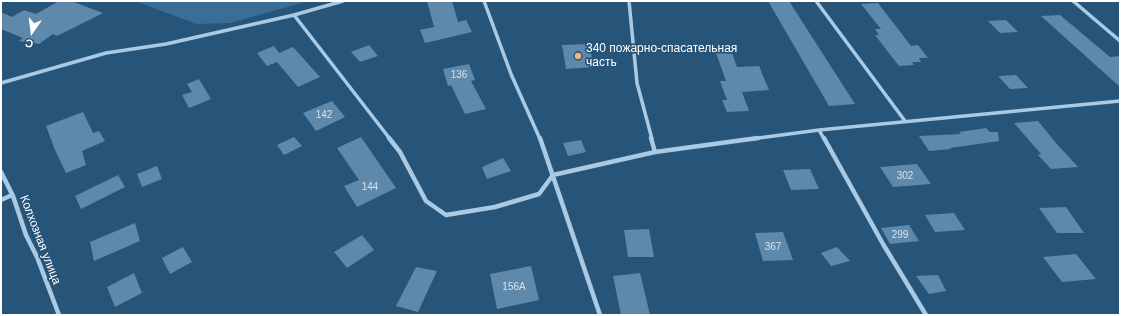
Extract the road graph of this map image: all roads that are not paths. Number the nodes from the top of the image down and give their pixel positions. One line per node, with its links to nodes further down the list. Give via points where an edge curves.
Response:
1 (343, 1): 6 (street)
2 (484, 1): 14 (street, via 511,74 536,126)
3 (629, 1): 12 (street, via 637,83)
4 (816, 1): 10 (street)
5 (1073, 1): 7 (street)
6 (294, 15): 8 (street, via 166,44 106,53); 14 (street, via 400,152 426,201 446,215 495,207 539,194)
7 (1120, 41)
8 (1, 83)
9 (1120, 101): 10 (street)
10 (905, 120): 11 (street)
11 (819, 130): 12 (street); 19 (street)
12 (655, 152): 14 (street)
13 (1, 172): 15 (street, Колхозная улица)
14 (553, 175): 18 (street)
15 (12, 195): 16 (street); 17 (street, Колхозная улица)
16 (1, 200)
17 (59, 315)
18 (600, 315)
19 (926, 315)

